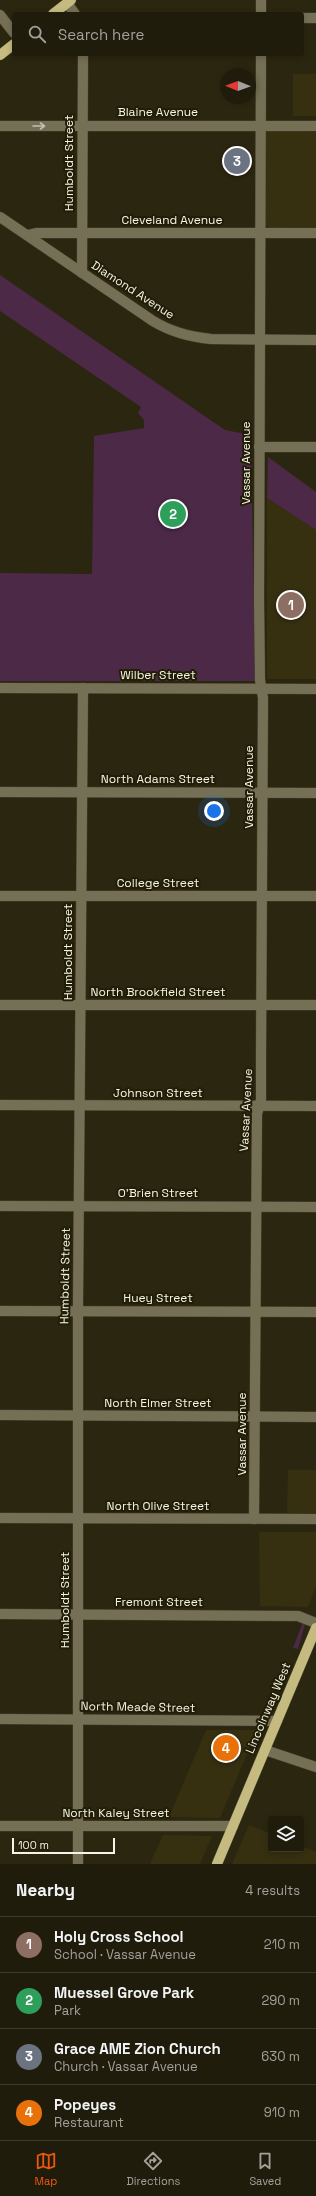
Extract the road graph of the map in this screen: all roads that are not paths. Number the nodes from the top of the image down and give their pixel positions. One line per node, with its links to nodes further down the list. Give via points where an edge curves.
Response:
1 (261, 0): 5 (street)
2 (69, 1): 3 (main road); 4 (street)
3 (55, 12)
4 (74, 12)
5 (261, 12)
6 (0, 15): 9 (street)
7 (304, 18): 8 (street)
8 (316, 18)
9 (12, 30)
10 (12, 46): 11 (main road)
11 (0, 55)
12 (83, 56): 14 (street, Humboldt Street)
13 (261, 56): 16 (street, Vassar Avenue)
14 (82, 125): 15 (street, Blaine Avenue, one-way to 14); 16 (street, Blaine Avenue); 19 (street, Humboldt Street)
15 (0, 126)
16 (260, 126): 17 (street, Blaine Avenue); 20 (street, Vassar Avenue)
17 (316, 126)
18 (0, 217): 22 (street, Diamond Avenue)
19 (82, 233): 20 (street, Cleveland Avenue); 22 (street, Cleveland Avenue); 23 (street, Humboldt Street)
20 (259, 233): 21 (street, Cleveland Avenue); 24 (street, Vassar Avenue)
21 (316, 233)
22 (28, 235): 23 (street, Diamond Avenue)
23 (82, 273): 24 (street, Diamond Avenue, via 170,330 195,337)
24 (259, 340): 25 (street, Diamond Avenue); 26 (street, Vassar Avenue)
25 (316, 340)
26 (259, 447): 27 (street); 30 (street, Vassar Avenue)
27 (316, 447)
28 (0, 688): 29 (street, Wilber Street)
29 (83, 688): 30 (street, Wilber Street); 33 (street, Humboldt Street)
30 (262, 688): 31 (street, Wilber Street); 34 (street, Vassar Avenue)
31 (316, 689)
32 (0, 792): 33 (street, North Adams Street)
33 (81, 792): 34 (street, North Adams Street); 37 (street, Humboldt Street)
34 (262, 793): 35 (street, North Adams Street); 38 (street, Vassar Avenue)
35 (316, 793)
36 (0, 896): 37 (street, College Street)
37 (81, 896): 38 (street, College Street); 41 (street, Humboldt Street)
38 (262, 896): 39 (street, College Street); 42 (street, Vassar Avenue)
39 (316, 896)
40 (0, 1005): 41 (street, North Brookfield Street)
41 (80, 1005): 42 (street, North Brookfield Street); 45 (street, Humboldt Street)
42 (261, 1005): 43 (street, North Brookfield Street); 46 (street, Vassar Avenue)
43 (316, 1006)
44 (0, 1105): 45 (street, Johnson Street)
45 (80, 1105): 46 (street, Johnson Street); 49 (street, Humboldt Street)
46 (259, 1106): 47 (street, Johnson Street); 50 (street, Vassar Avenue)
47 (316, 1106)
48 (0, 1206): 49 (street, O'Brien Street)
49 (79, 1206): 50 (street, O'Brien Street); 53 (street, Humboldt Street)
50 (257, 1206): 51 (street, O'Brien Street); 54 (street, Vassar Avenue)
51 (316, 1207)
52 (0, 1311): 53 (street, Huey Street)
53 (78, 1311): 54 (street, Huey Street); 57 (street, Humboldt Street)
54 (255, 1312): 55 (street, Huey Street); 58 (street, Vassar Avenue)
55 (316, 1312)
56 (0, 1415): 57 (street, North Elmer Street)
57 (78, 1416): 58 (street, North Elmer Street); 61 (street, Humboldt Street)
58 (254, 1416): 59 (street, North Elmer Street); 62 (street, Vassar Avenue)
59 (316, 1416)
60 (0, 1518): 61 (street, North Olive Street)
61 (78, 1519): 62 (street, North Olive Street); 65 (street, Humboldt Street)
62 (254, 1519): 63 (street, North Olive Street)
63 (316, 1520)
64 (0, 1614): 65 (street, Fremont Street)
65 (78, 1614): 66 (street, Fremont Street, via 298,1616); 69 (street, Humboldt Street)
66 (316, 1622)
67 (316, 1628): 70 (main road, Lincolnway West)
68 (0, 1719): 69 (street, North Meade Street)
69 (78, 1719): 70 (street, North Meade Street); 73 (street, Humboldt Street)
70 (276, 1721): 71 (main road, Lincolnway West)
71 (265, 1750): 72 (street); 75 (main road, Lincolnway West)
72 (316, 1768)
73 (78, 1825): 74 (street, North Kaley Street); 75 (street, North Kaley Street); 76 (street, Humboldt Street)
74 (0, 1826)
75 (233, 1826): 77 (main road, Lincolnway West)
76 (78, 1864)
77 (217, 1864)

